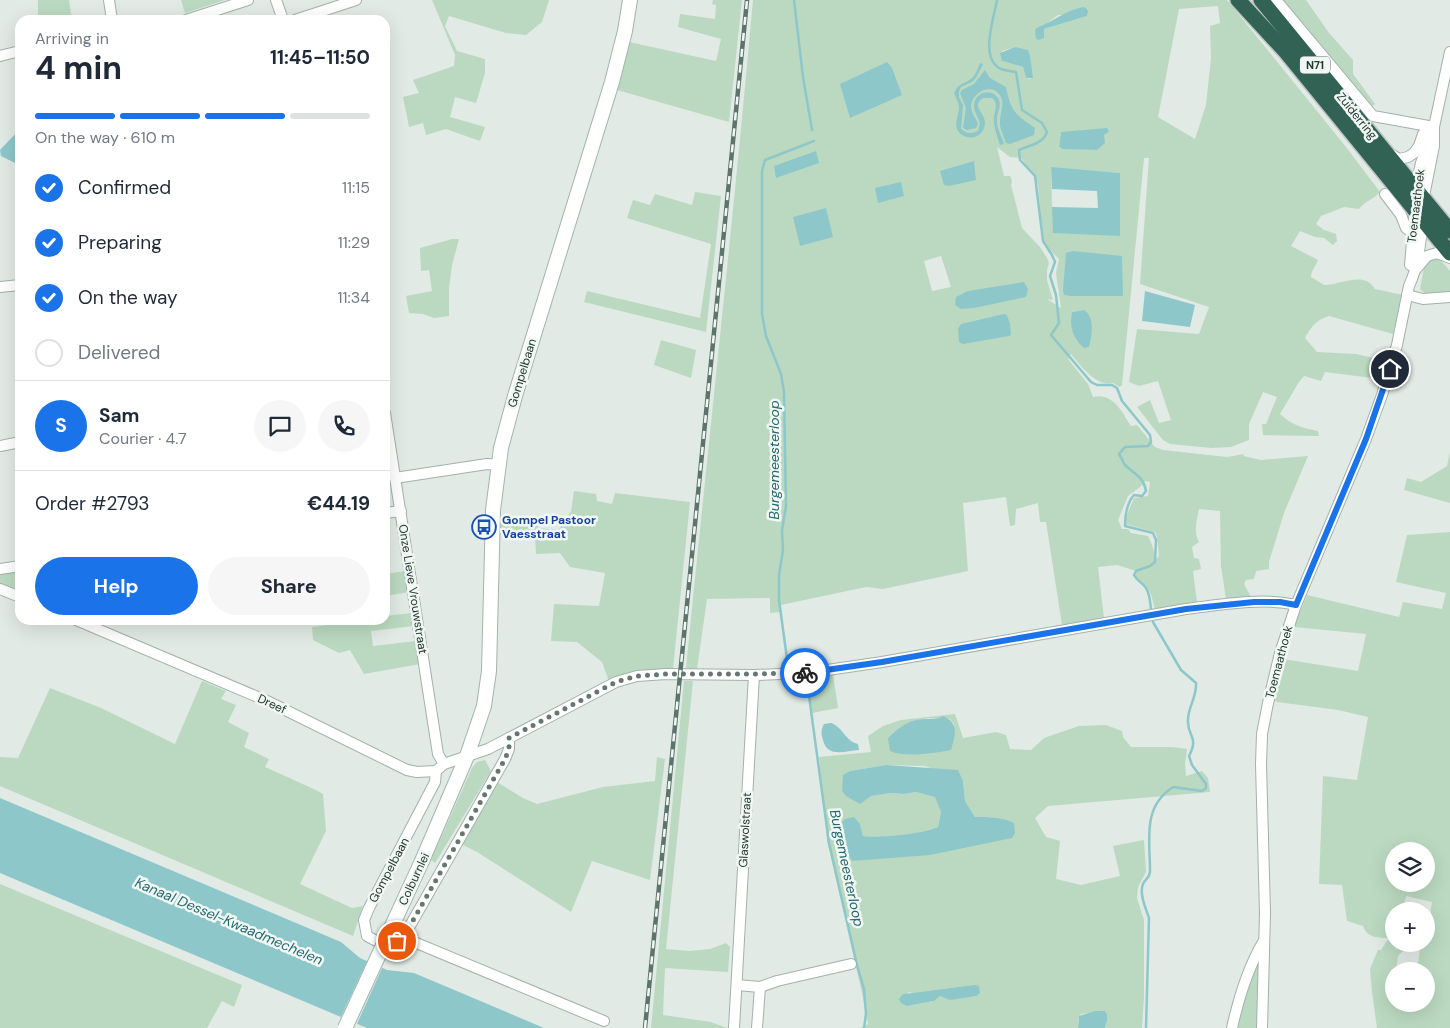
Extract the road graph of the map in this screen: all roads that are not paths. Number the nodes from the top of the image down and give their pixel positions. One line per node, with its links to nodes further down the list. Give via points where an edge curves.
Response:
1 (109, 0): 9 (street)
2 (248, 0): 10 (street)
3 (276, 0): 11 (street)
4 (356, 0): 12 (street)
5 (630, 0): 32 (street, Gompelbaan, via 612,82 515,396)
6 (1238, 0): 19 (highway, Zuiderring / N71)
7 (1261, 0): 17 (highway, Zuiderring / N71)
8 (1276, 0): 16 (street, via 1374,116)
9 (111, 15)
10 (202, 15)
11 (281, 15)
12 (310, 15)
13 (15, 52): 15 (street)
14 (1450, 52): 16 (street, Toemaathoek)
15 (0, 56)
16 (1434, 128): 17 (street, via 1423,134 1414,153 1399,159 1391,155); 19 (street, Toemaathoek, via 1421,163)
17 (1369, 131): 19 (highway, Zuiderring / N71)
18 (1385, 194): 21 (street)
19 (1419, 204): 20 (highway, Zuiderring / N71); 21 (street, Toemaathoek); 22 (highway, Zuiderring / N71); 24 (street, Toemaathoek, via 1421,238)
20 (1450, 232)
21 (1412, 233): 27 (street, Toemaathoek)
22 (1450, 253)
23 (1450, 258): 24 (street, Toemaathoek, via 1438,253 1427,256)
24 (1414, 272): 27 (street, Toemaathoek)
25 (15, 286): 26 (street)
26 (0, 287)
27 (1408, 291): 28 (street, via 1423,299); 40 (street, Toemaathoek, via 1394,353 1369,430)
28 (1450, 297)
29 (15, 443): 30 (street)
30 (0, 446)
31 (390, 446): 33 (street, Onze Lieve Vrouwstraat)
32 (498, 465): 33 (street); 44 (street, Gompelbaan, via 493,510 489,671 484,706)
33 (395, 478): 34 (street, Onze Lieve Vrouwstraat)
34 (401, 511): 35 (street); 45 (street, Onze Lieve Vrouwstraat)
35 (390, 512)
36 (15, 567): 37 (street)
37 (0, 569)
38 (0, 589): 39 (street)
39 (15, 595)
40 (1296, 605): 42 (street, Dreef, via 1280,602 1227,604 882,662 807,673); 47 (street, Toemaathoek, via 1280,653 1262,734)
41 (88, 625): 45 (street, Dreef, via 267,701 407,770 417,772)
42 (754, 674): 43 (street, Dreef, via 637,676 616,682); 49 (street, Glaswolstraat)
43 (509, 738): 44 (street, Dreef); 46 (street, via 505,759)
44 (467, 756): 45 (street, Dreef); 52 (street, Colburnlei, bridge)
45 (440, 767): 46 (street, Gompelbaan, via 364,920 367,936 379,943 390,944)
46 (402, 937): 51 (street)
47 (1265, 939): 55 (street, Toemaathoek, via 1252,966); 56 (street, Toemaathoek)
48 (850, 964): 50 (street)
49 (737, 985): 50 (street); 53 (street, Glaswolstraat)
50 (760, 987): 54 (street)
51 (604, 1021)
52 (345, 1028)
53 (734, 1028)
54 (757, 1028)
55 (1232, 1028)
56 (1262, 1028)

